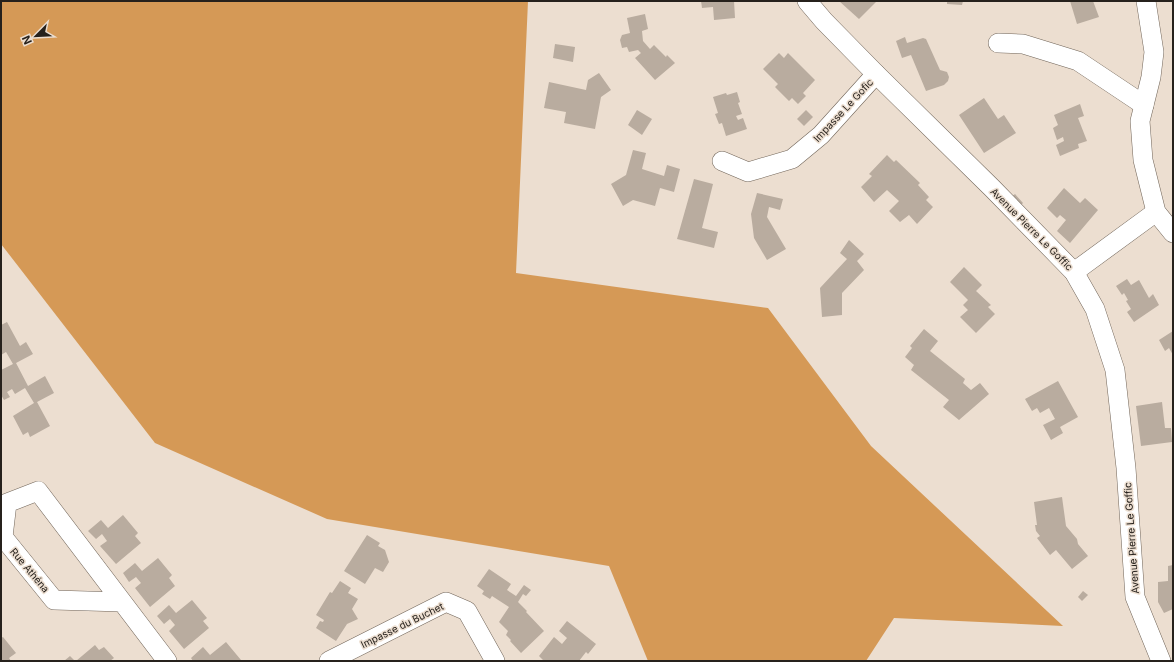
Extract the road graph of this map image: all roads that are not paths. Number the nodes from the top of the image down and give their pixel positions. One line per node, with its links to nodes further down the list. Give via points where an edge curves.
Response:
1 (806, 1): 4 (street, Avenue Pierre Le Goffic)
2 (1146, 1): 5 (street, via 1154,52)
3 (998, 43): 5 (street, via 1023,44 1078,61)
4 (876, 74): 6 (street, Impasse Le Gofic, via 821,135 792,159 748,172); 9 (street, Avenue Pierre Le Goffic)
5 (1144, 105): 7 (street, via 1140,121 1143,160)
6 (722, 161)
7 (1156, 212): 8 (street); 9 (street)
8 (1173, 233)
9 (1074, 272): 14 (street, Avenue Pierre Le Goffic, via 1095,309 1115,370 1126,468 1135,597)
10 (122, 602): 10 (street, Rue Athéna, via 38,491 7,503 2,537 54,600); 11 (street, Rue Athéna)
11 (167, 661)
12 (329, 661): 13 (street, Impasse du Buchet, via 446,602 467,611)
13 (495, 661)
14 (1161, 661)

